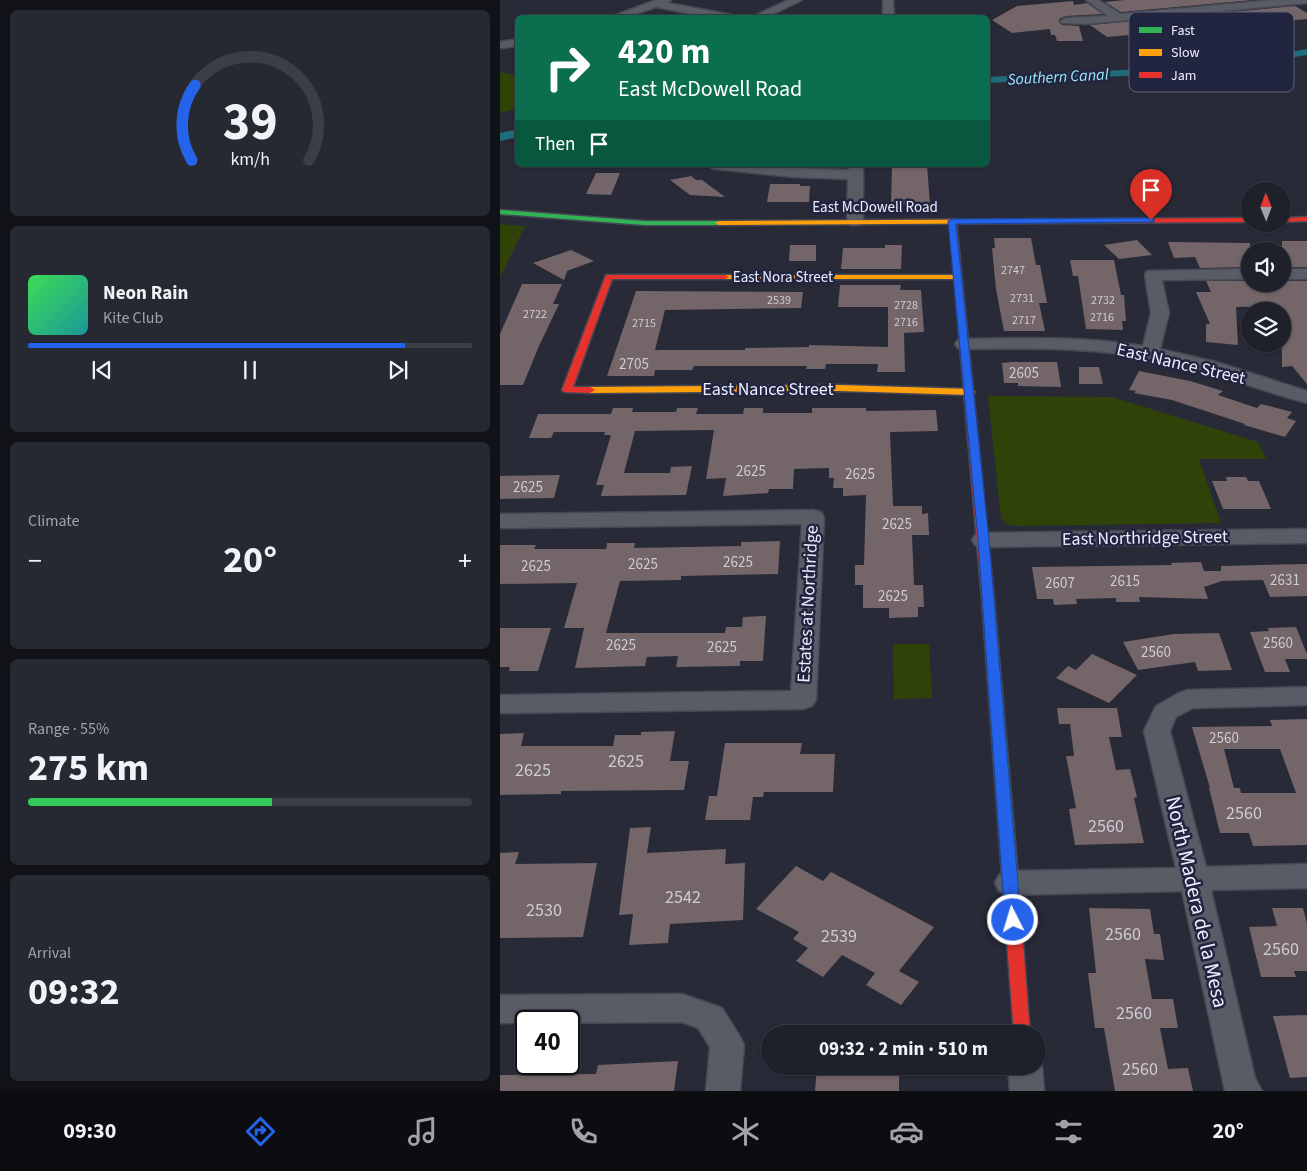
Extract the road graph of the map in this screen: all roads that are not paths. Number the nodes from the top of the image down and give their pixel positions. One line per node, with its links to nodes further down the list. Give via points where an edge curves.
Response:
1 (797, 0): 9 (street)
2 (888, 0): 10 (street)
3 (1091, 0): 12 (street)
4 (1307, 0): 6 (street)
5 (661, 2): 7 (street); 8 (street)
6 (1182, 12)
7 (622, 15)
8 (719, 15)
9 (762, 15)
10 (889, 15)
11 (1129, 17): 12 (street)
12 (1120, 18): 13 (street)
13 (1066, 21)
14 (515, 42): 15 (street)
15 (500, 45)
16 (736, 167): 17 (street, via 794,173)
17 (856, 170): 23 (street)
18 (500, 212): 23 (street, East McDowell Road, via 644,222)
19 (1307, 219): 21 (street)
20 (1241, 220): 22 (street, East McDowell Road)
21 (1291, 220)
22 (952, 221): 23 (street, East McDowell Road); 27 (street)
23 (854, 222)
24 (1241, 274): 29 (street, via 1153,275 1160,313)
25 (1291, 274): 26 (street)
26 (1307, 274)
27 (957, 276): 28 (street); 30 (street, East Nora Street, via 610,277)
28 (964, 344): 29 (street, East Nance Street, via 1099,345); 31 (street)
29 (1150, 352): 32 (street, East Nance Street)
30 (567, 390): 31 (street, East Nance Street, via 840,388)
31 (970, 392): 35 (street)
32 (1307, 396)
33 (500, 521): 37 (street, Estates at Northridge, via 813,518 803,700)
34 (1307, 536): 35 (street, East Northridge Street)
35 (983, 540): 40 (street)
36 (1307, 696): 39 (street, North Madera de la Mesa, via 1188,699 1165,712 1157,731)
37 (500, 704)
38 (1307, 876): 39 (street)
39 (1194, 879): 40 (street); 46 (street, North Madera de la Mesa, via 1240,1086)
40 (1010, 883): 42 (street)
41 (500, 1009): 44 (street, via 682,1008 710,1018 727,1045)
42 (1021, 1025)
43 (1026, 1075): 45 (street)
44 (723, 1091)
45 (1027, 1091)
46 (1245, 1091)

